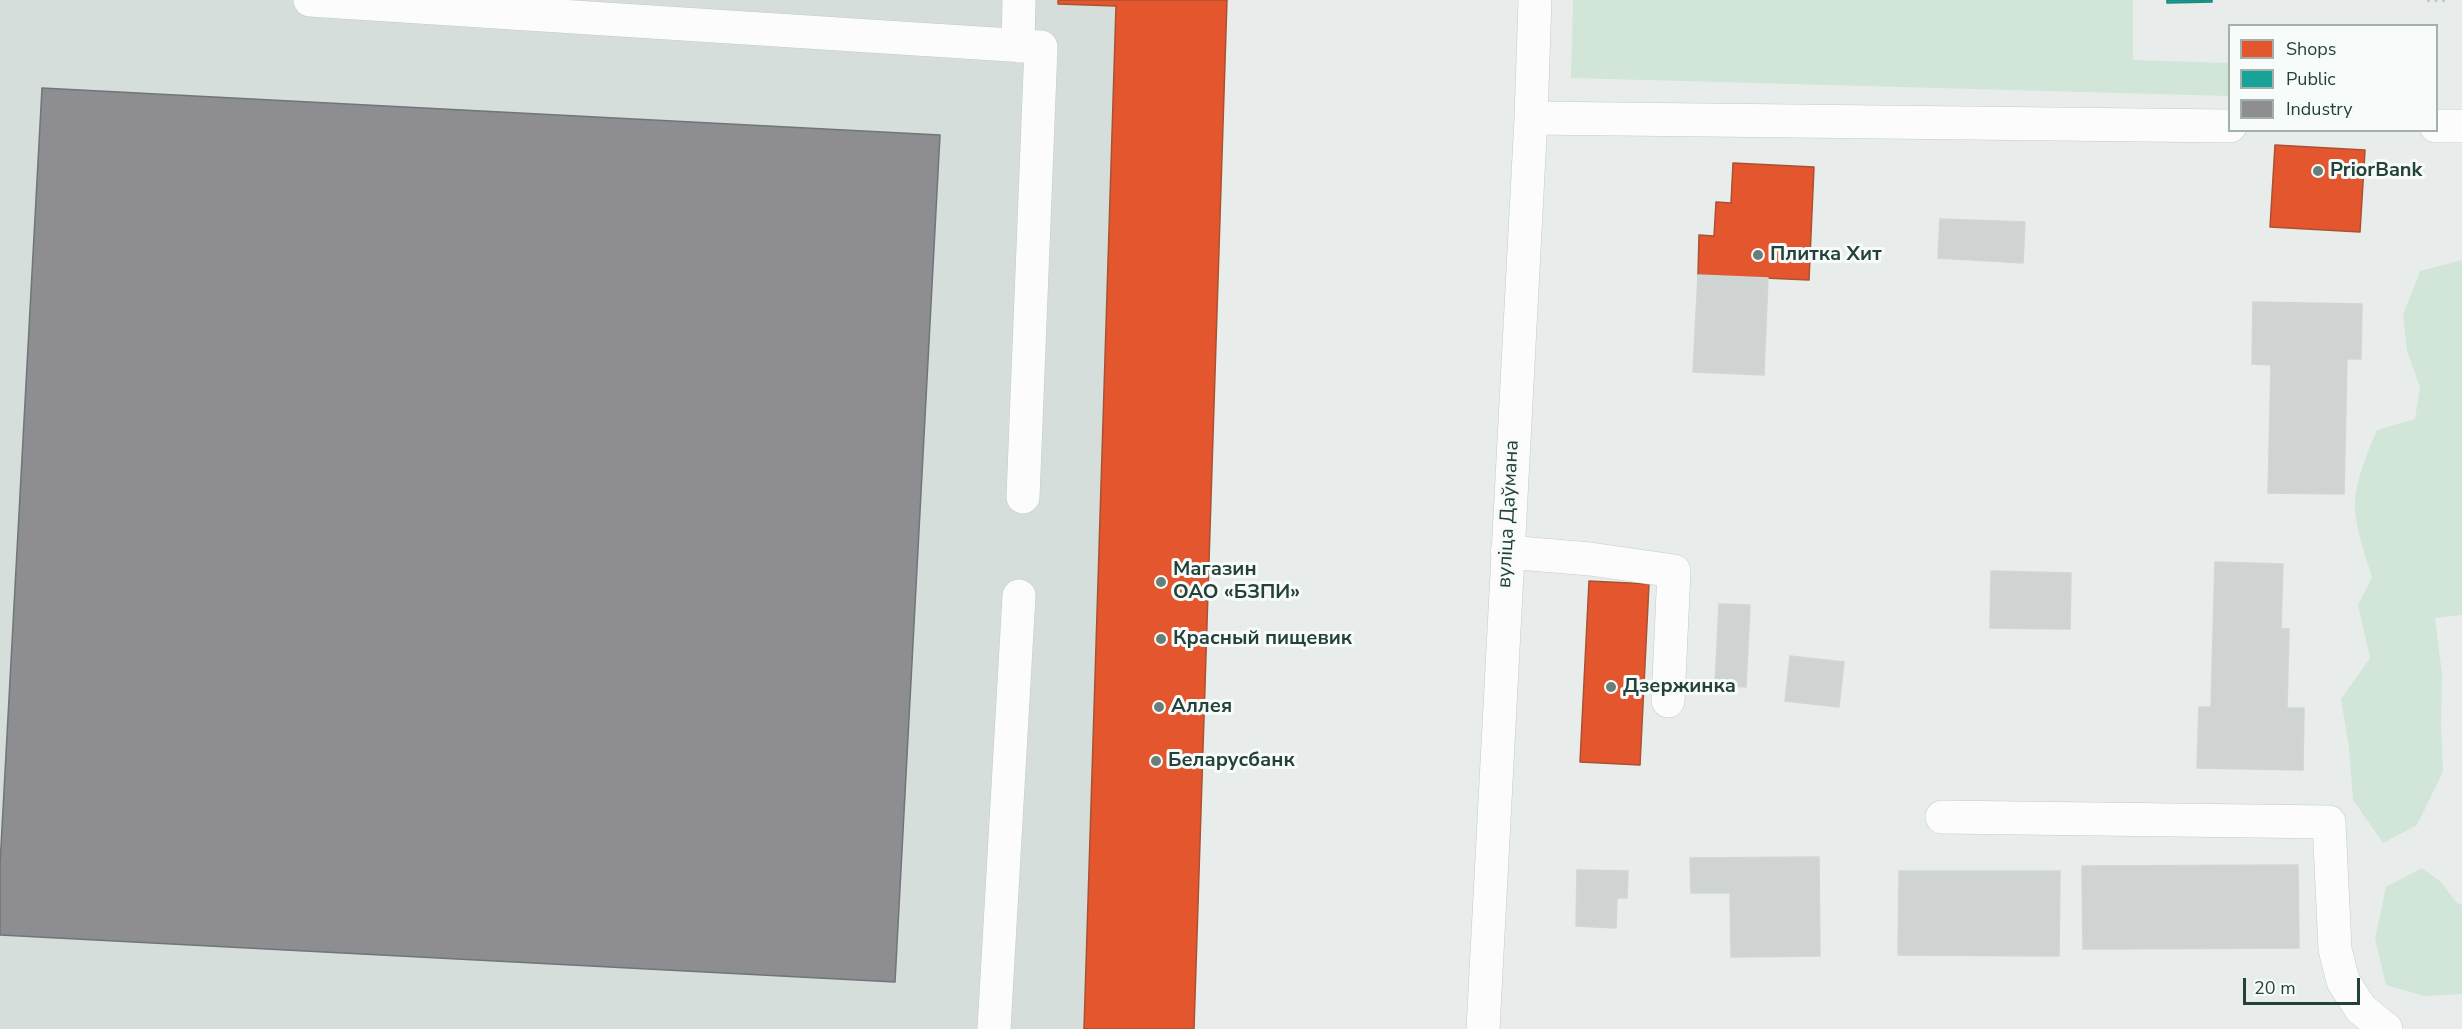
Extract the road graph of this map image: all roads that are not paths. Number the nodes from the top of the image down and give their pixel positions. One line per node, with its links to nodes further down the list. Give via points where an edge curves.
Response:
1 (310, 0): 4 (street)
2 (1019, 0): 4 (street)
3 (1535, 0): 5 (street, вуліца Даўмана)
4 (1018, 46): 9 (street, via 1041,47)
5 (1531, 118): 6 (street); 10 (street, вуліца Даўмана)
6 (2228, 126)
7 (2438, 126): 8 (street)
8 (2462, 126)
9 (1023, 497)
10 (1507, 552): 12 (street, via 1674,571); 15 (street, вуліца Даўмана)
11 (1019, 596): 14 (street)
12 (1668, 700)
13 (1942, 817): 16 (street, via 2329,822 2334,949 2343,981 2361,1009)
14 (994, 1029)
15 (1483, 1029)
16 (2386, 1029)

